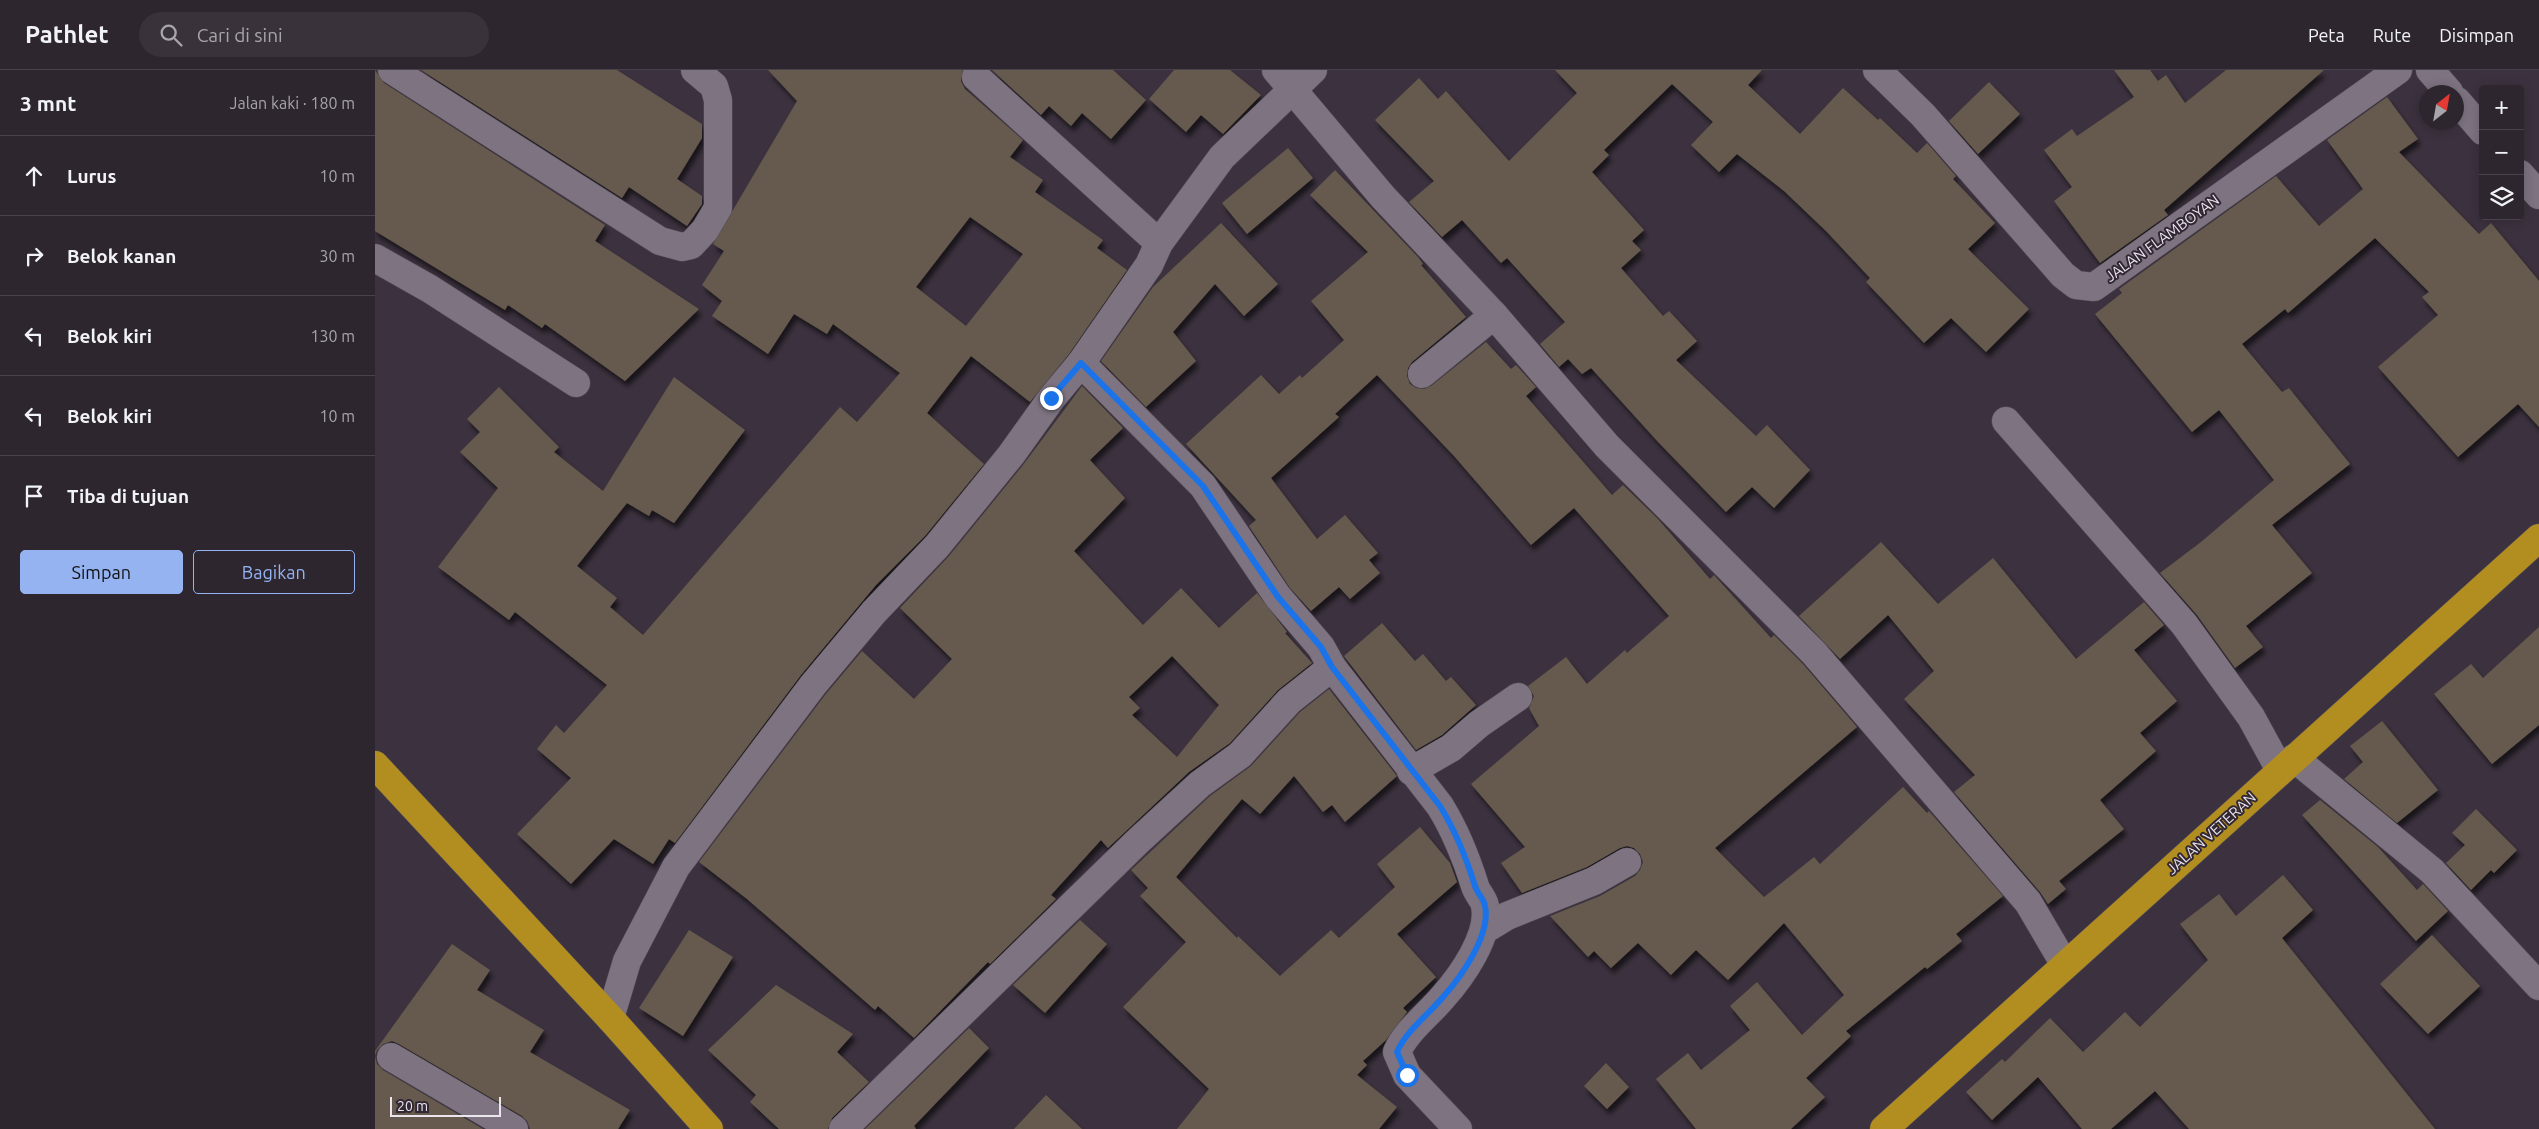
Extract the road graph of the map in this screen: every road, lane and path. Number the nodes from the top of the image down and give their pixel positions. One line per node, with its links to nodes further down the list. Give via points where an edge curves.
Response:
1 (392, 70): 2 (street, via 660,241 682,247 691,244 705,230 718,208 718,100 714,86)
2 (695, 70)
3 (1313, 70): 8 (street)
4 (2398, 70): 6 (street, JALAN FLAMBOYAN, via 2094,287 2076,285 2063,275)
5 (2430, 70): 9 (street)
6 (1889, 74)
7 (976, 78): 14 (street)
8 (1284, 80): 14 (street); 16 (street, via 1383,197)
9 (2443, 85)
10 (2464, 109): 11 (street)
11 (2482, 130)
12 (2521, 175): 13 (street)
13 (2539, 195)
14 (1159, 243): 17 (street, via 1149,266)
15 (375, 258): 19 (street, via 430,289)
16 (1494, 315): 18 (street); 29 (street, via 1607,446 1814,653 2028,902)
17 (1081, 363): 22 (street, via 1203,486 1278,597 1321,647); 31 (street, via 1051,398 1011,456 943,538 813,685 676,867 627,961)
18 (1422, 374)
19 (577, 383)
20 (2006, 421): 24 (street, via 2184,624)
21 (2539, 538): 24 (highway, JALAN VETERAN)
22 (1332, 667): 26 (street); 35 (street, via 1289,701 1240,755 1200,784 1137,842)
23 (1518, 697): 26 (street, via 1451,748)
24 (2287, 764): 29 (highway, JALAN VETERAN); 30 (street, via 2431,871)
25 (375, 765): 31 (highway)
26 (1411, 771): 28 (street, via 1454,829 1470,866 1475,888 1485,906)
27 (1627, 862): 28 (street)
28 (1483, 930): 36 (street, via 1473,954 1444,996 1402,1042 1397,1052 1407,1075)
29 (2065, 965): 37 (highway, JALAN VETERAN)
30 (2539, 986)
31 (610, 1018): 34 (highway)
32 (391, 1057): 33 (street)
33 (514, 1129)
34 (709, 1129)
35 (843, 1129)
36 (1458, 1129)
37 (1884, 1129)

